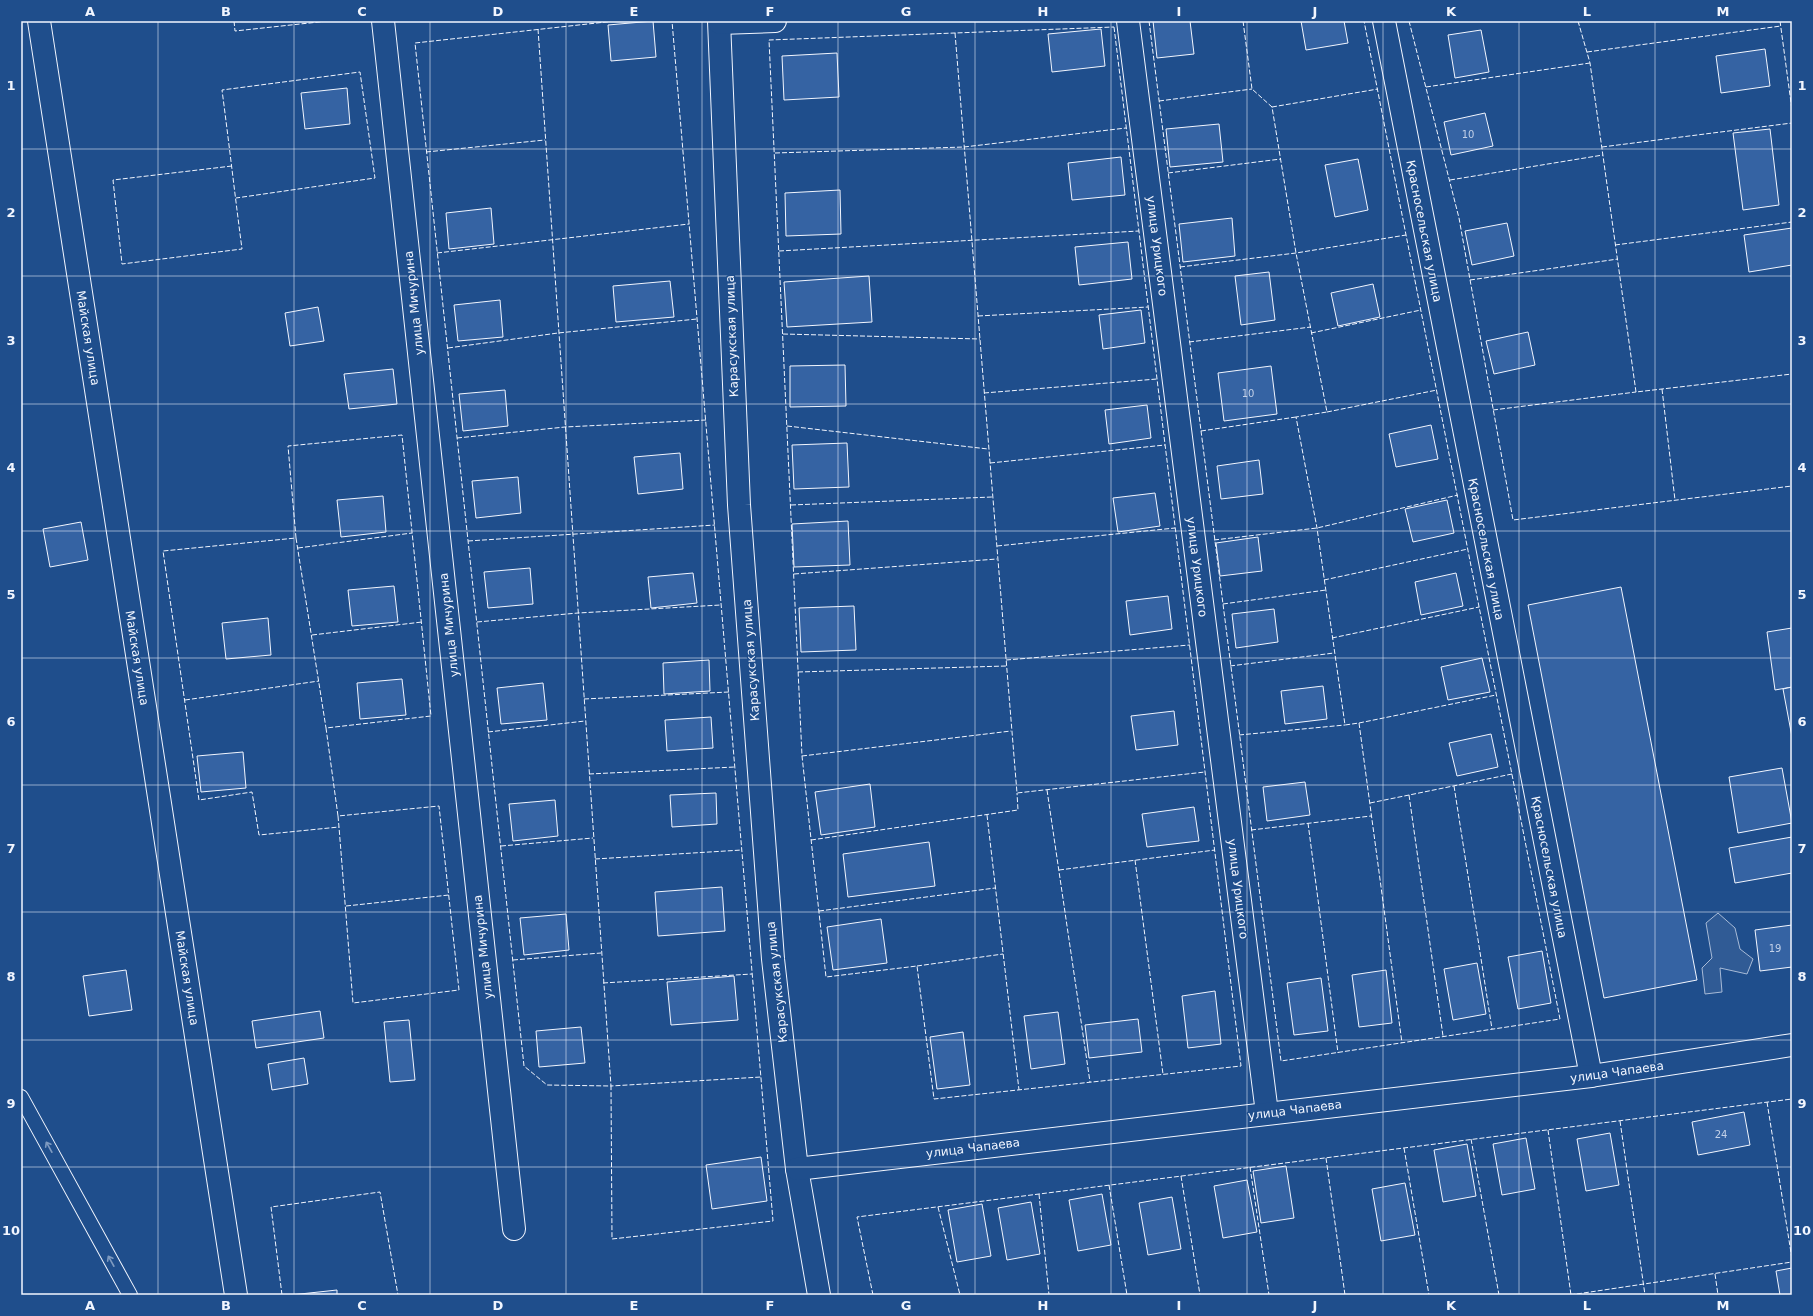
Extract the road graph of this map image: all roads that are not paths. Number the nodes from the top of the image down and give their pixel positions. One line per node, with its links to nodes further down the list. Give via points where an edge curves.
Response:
1 (39, 21): 14 (street, Майская улица)
2 (775, 21): 6 (street)
3 (1128, 21): 10 (street, улица Урицкого)
4 (1384, 21): 8 (street, Красносельская улица)
5 (388, 22): 12 (street, улица Мичурина)
6 (719, 22): 11 (street, Карасукская улица, via 739,505 773,959)
7 (1792, 1045): 8 (street, улица Чапаева)
8 (1590, 1076): 10 (street, улица Чапаева)
9 (21, 1097): 13 (lane, one-way to 9)
10 (1267, 1114): 11 (street, улица Чапаева)
11 (797, 1169): 15 (street, Карасукская улица)
12 (514, 1228)
13 (130, 1295)
14 (236, 1295)
15 (818, 1295)

